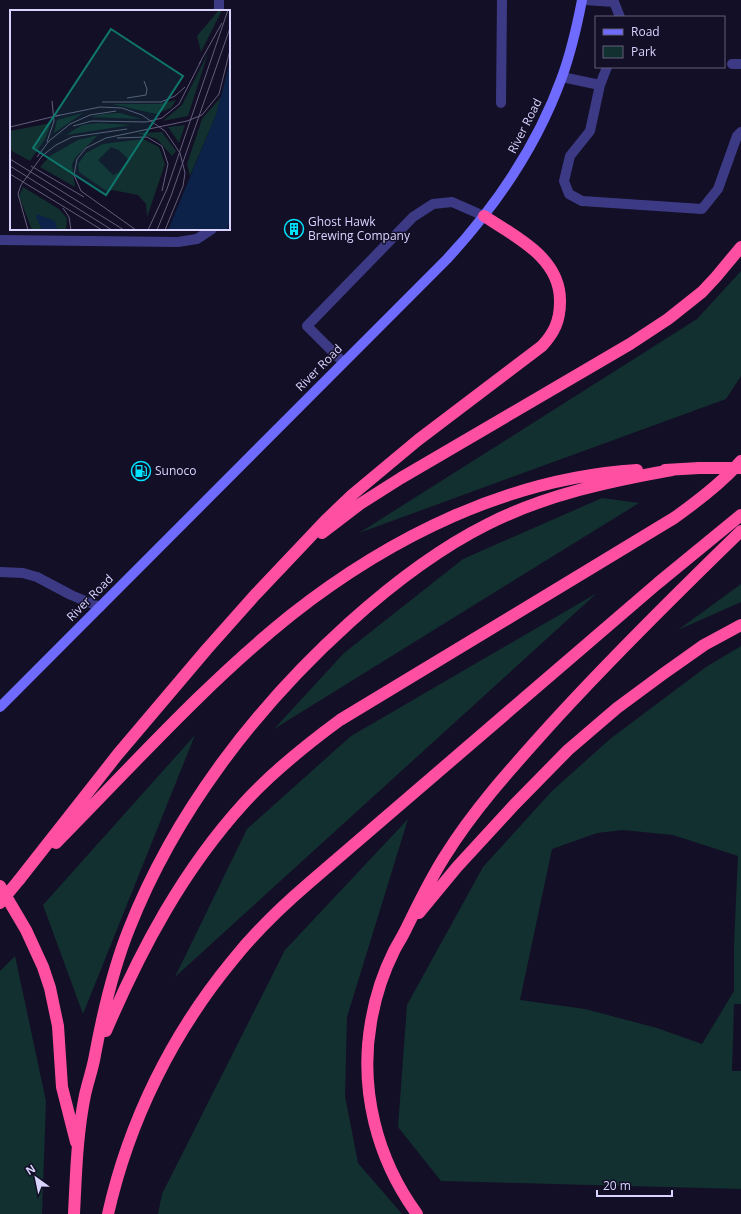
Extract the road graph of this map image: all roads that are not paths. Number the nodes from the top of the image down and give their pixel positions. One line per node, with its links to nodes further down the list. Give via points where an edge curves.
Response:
1 (502, 0): 7 (street)
2 (584, 0): 3 (street, via 614,2); 5 (street, River Road)
3 (620, 16)
4 (607, 68): 6 (street)
5 (562, 77): 6 (street); 9 (street, River Road, via 529,150)
6 (600, 85): 8 (street, via 590,132 570,156 564,181 569,194 582,201 702,208 718,189 737,136)
7 (501, 103)
8 (741, 132)
9 (484, 216): 13 (street, River Road, via 447,259); 13 (street, via 452,202 433,204 413,217 307,326); 19 (highway, via 530,247 554,273 558,284 560,310 552,336 368,480)
10 (210, 230): 11 (street, via 197,239 178,242)
11 (0, 240)
12 (741, 247): 19 (highway, via 702,292 668,319 630,344 378,492 332,525)
13 (343, 362): 21 (street, River Road)
14 (741, 461): 28 (highway, via 723,480 674,518 346,716 279,768 244,802 176,892 131,975 105,1032)
15 (741, 468): 16 (highway, bridge)
16 (672, 470): 24 (highway, via 603,473 557,481 512,494 428,528 355,570 290,616 227,671); 28 (highway, via 561,496 514,512 470,533 395,583 296,673 255,719 215,772 182,823 152,877 117,963 108,993)
17 (741, 515): 31 (highway, via 646,593 309,883 257,932 211,988 168,1056 150,1090 124,1155)
18 (741, 531): 27 (highway, via 618,653 496,786 445,855 420,898)
19 (278, 570): 24 (highway, via 229,623 118,754)
20 (0, 572): 21 (street, via 23,573 37,577)
21 (100, 607): 23 (street, River Road)
22 (741, 624): 27 (highway, via 704,645 663,674 617,708 568,750 457,867)
23 (0, 707)
24 (19, 880): 26 (highway, bridge)
25 (0, 886): 29 (highway, via 26,930 50,988 58,1026 62,1087)
26 (0, 903)
27 (404, 933): 32 (highway, via 383,975 377,997 368,1043 368,1090 380,1142 395,1180)
28 (93, 1068): 29 (highway, via 85,1095)
29 (77, 1149): 30 (highway)
30 (74, 1214)
31 (108, 1214)
32 (417, 1214)

